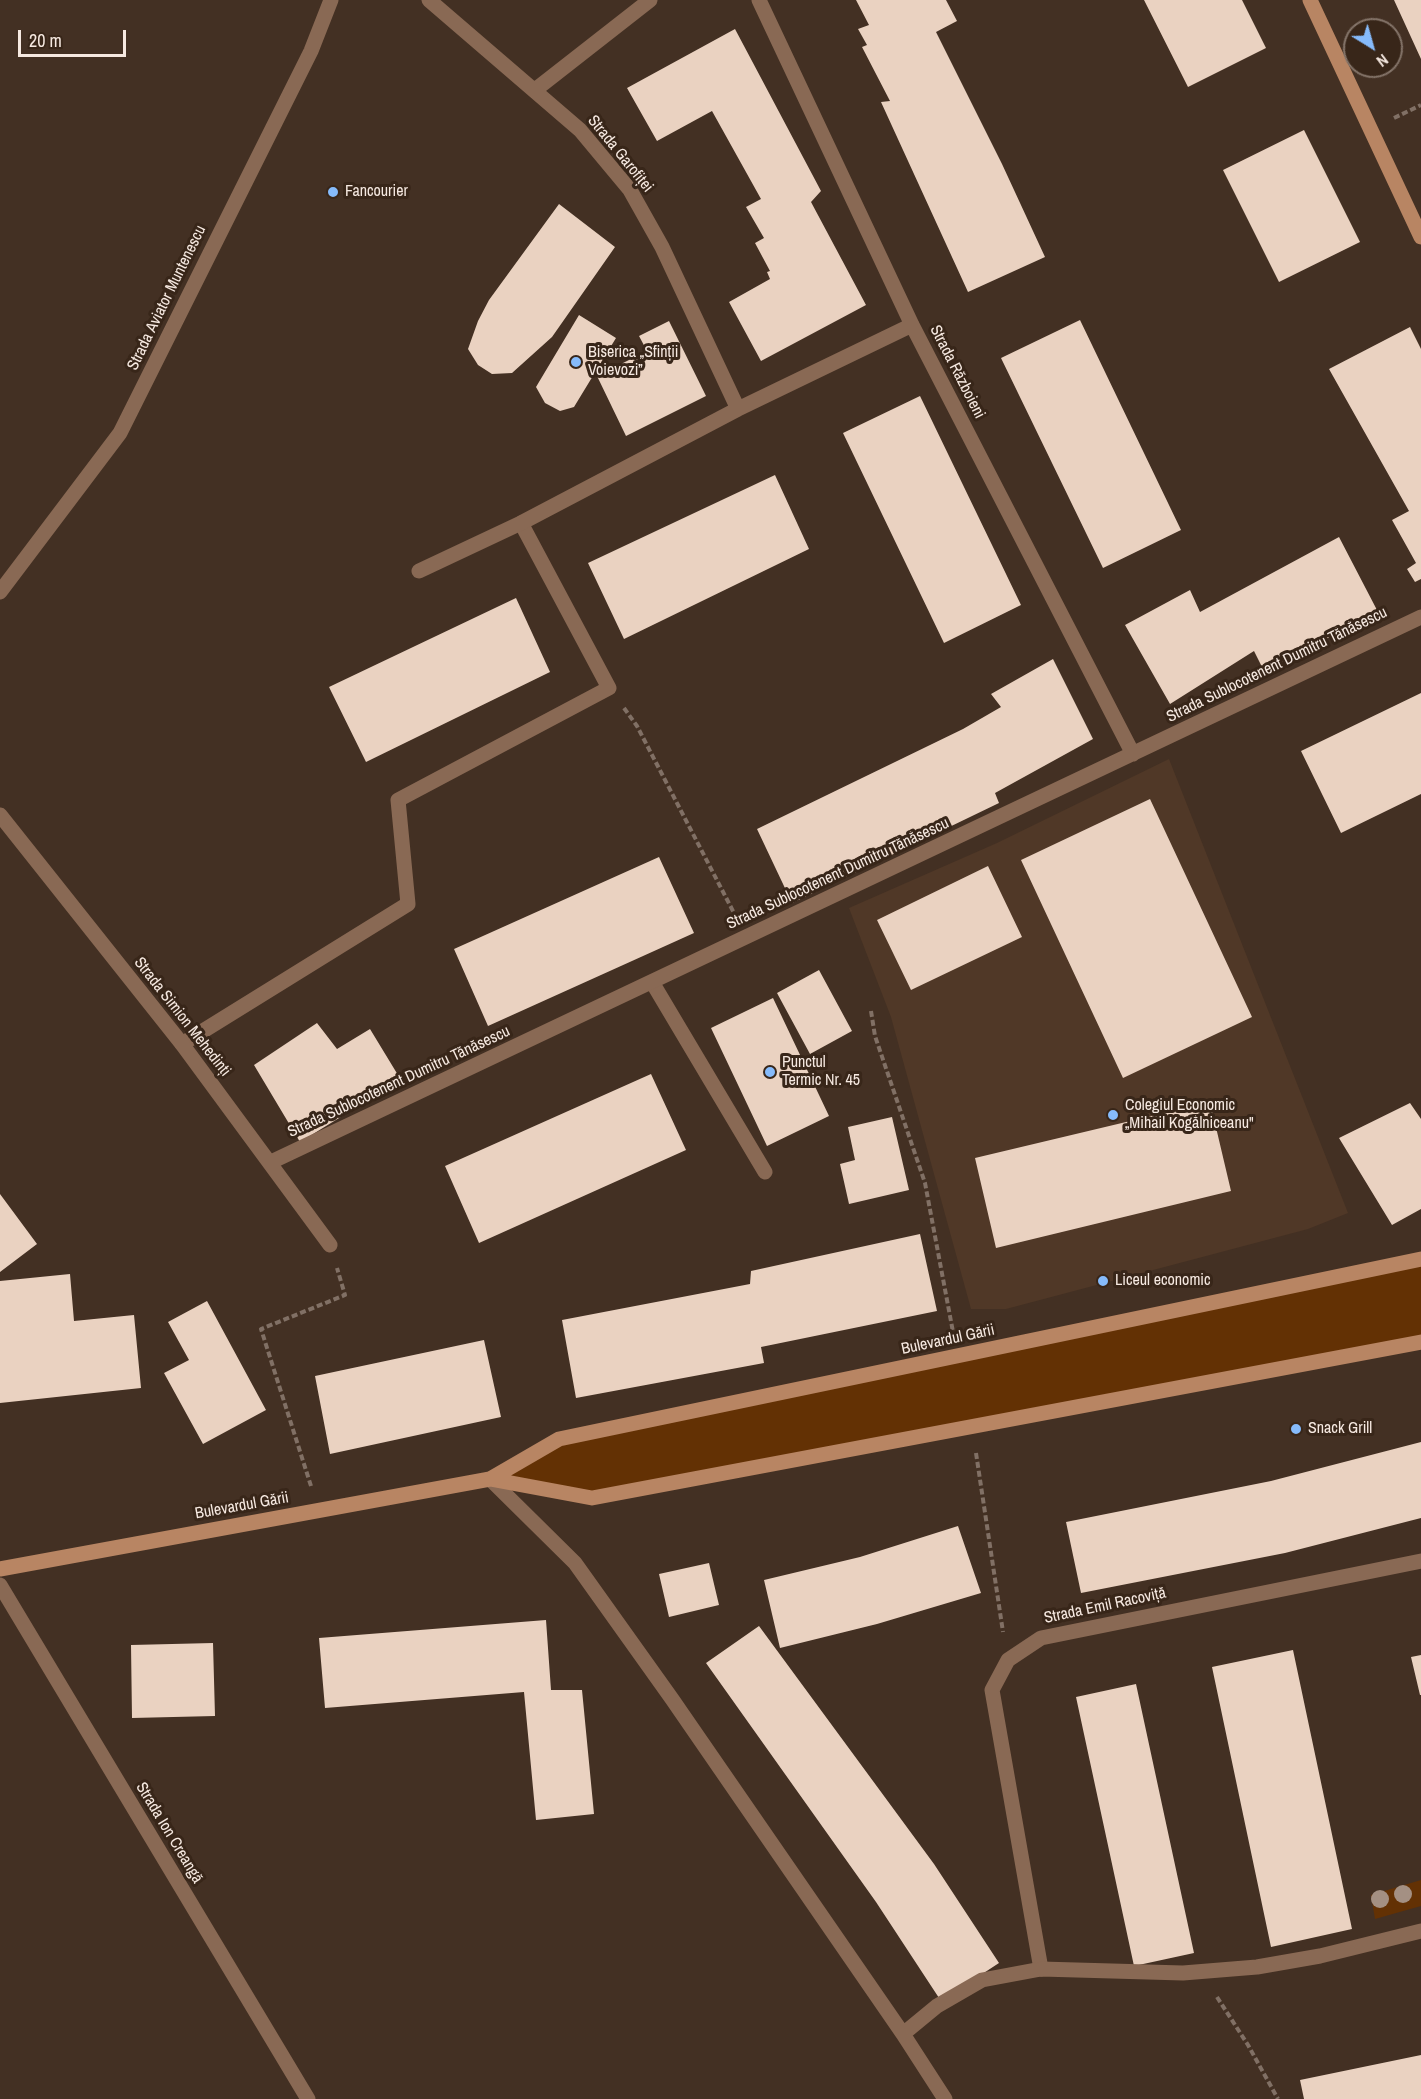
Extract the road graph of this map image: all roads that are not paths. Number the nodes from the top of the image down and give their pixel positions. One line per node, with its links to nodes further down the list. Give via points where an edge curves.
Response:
1 (332, 0): 12 (street, Strada Aviator Muntenescu, via 311,51 120,433)
2 (429, 0): 6 (street, Strada Garofiței)
3 (650, 0): 6 (street)
4 (759, 0): 8 (street, Strada Războieni)
5 (1310, 0): 7 (main road)
6 (535, 90): 9 (street, Strada Garofiței, via 580,130 630,190 662,247)
7 (1421, 237)
8 (912, 325): 9 (street); 14 (street, Strada Războieni)
9 (738, 409): 10 (street)
10 (521, 523): 11 (street); 17 (street, via 609,688 398,800 408,904)
11 (419, 571)
12 (0, 592)
13 (1421, 617): 14 (street, Strada Sublocotenent Dumitru Tănăsescu)
14 (1133, 754): 16 (street, Strada Sublocotenent Dumitru Tănăsescu)
15 (0, 815): 17 (street, Strada Simion Mehedinți)
16 (652, 982): 18 (street, Strada Sublocotenent Dumitru Tănăsescu); 19 (street)
17 (182, 1044): 18 (street, Strada Simion Mehedinți)
18 (271, 1162): 20 (street, Strada Simion Mehedinți)
19 (765, 1172)
20 (330, 1245)
21 (1421, 1259): 23 (main road, Bulevardul Gării, via 559,1439)
22 (1421, 1342): 23 (main road, Bulevardul Gării, via 592,1498)
23 (490, 1479): 25 (main road, Bulevardul Gării); 29 (street, via 575,1563)
24 (1421, 1561): 28 (street, Strada Emil Racoviță, via 1041,1638 1008,1660 992,1690)
25 (0, 1569)
26 (0, 1585): 30 (street, Strada Ion Creangă)
27 (1421, 1930): 28 (street, via 1320,1956 1257,1967 1162,1973)
28 (1041, 1969): 29 (street, via 982,1980 938,2006)
29 (903, 2034): 31 (street)
30 (308, 2099)
31 (945, 2099)

